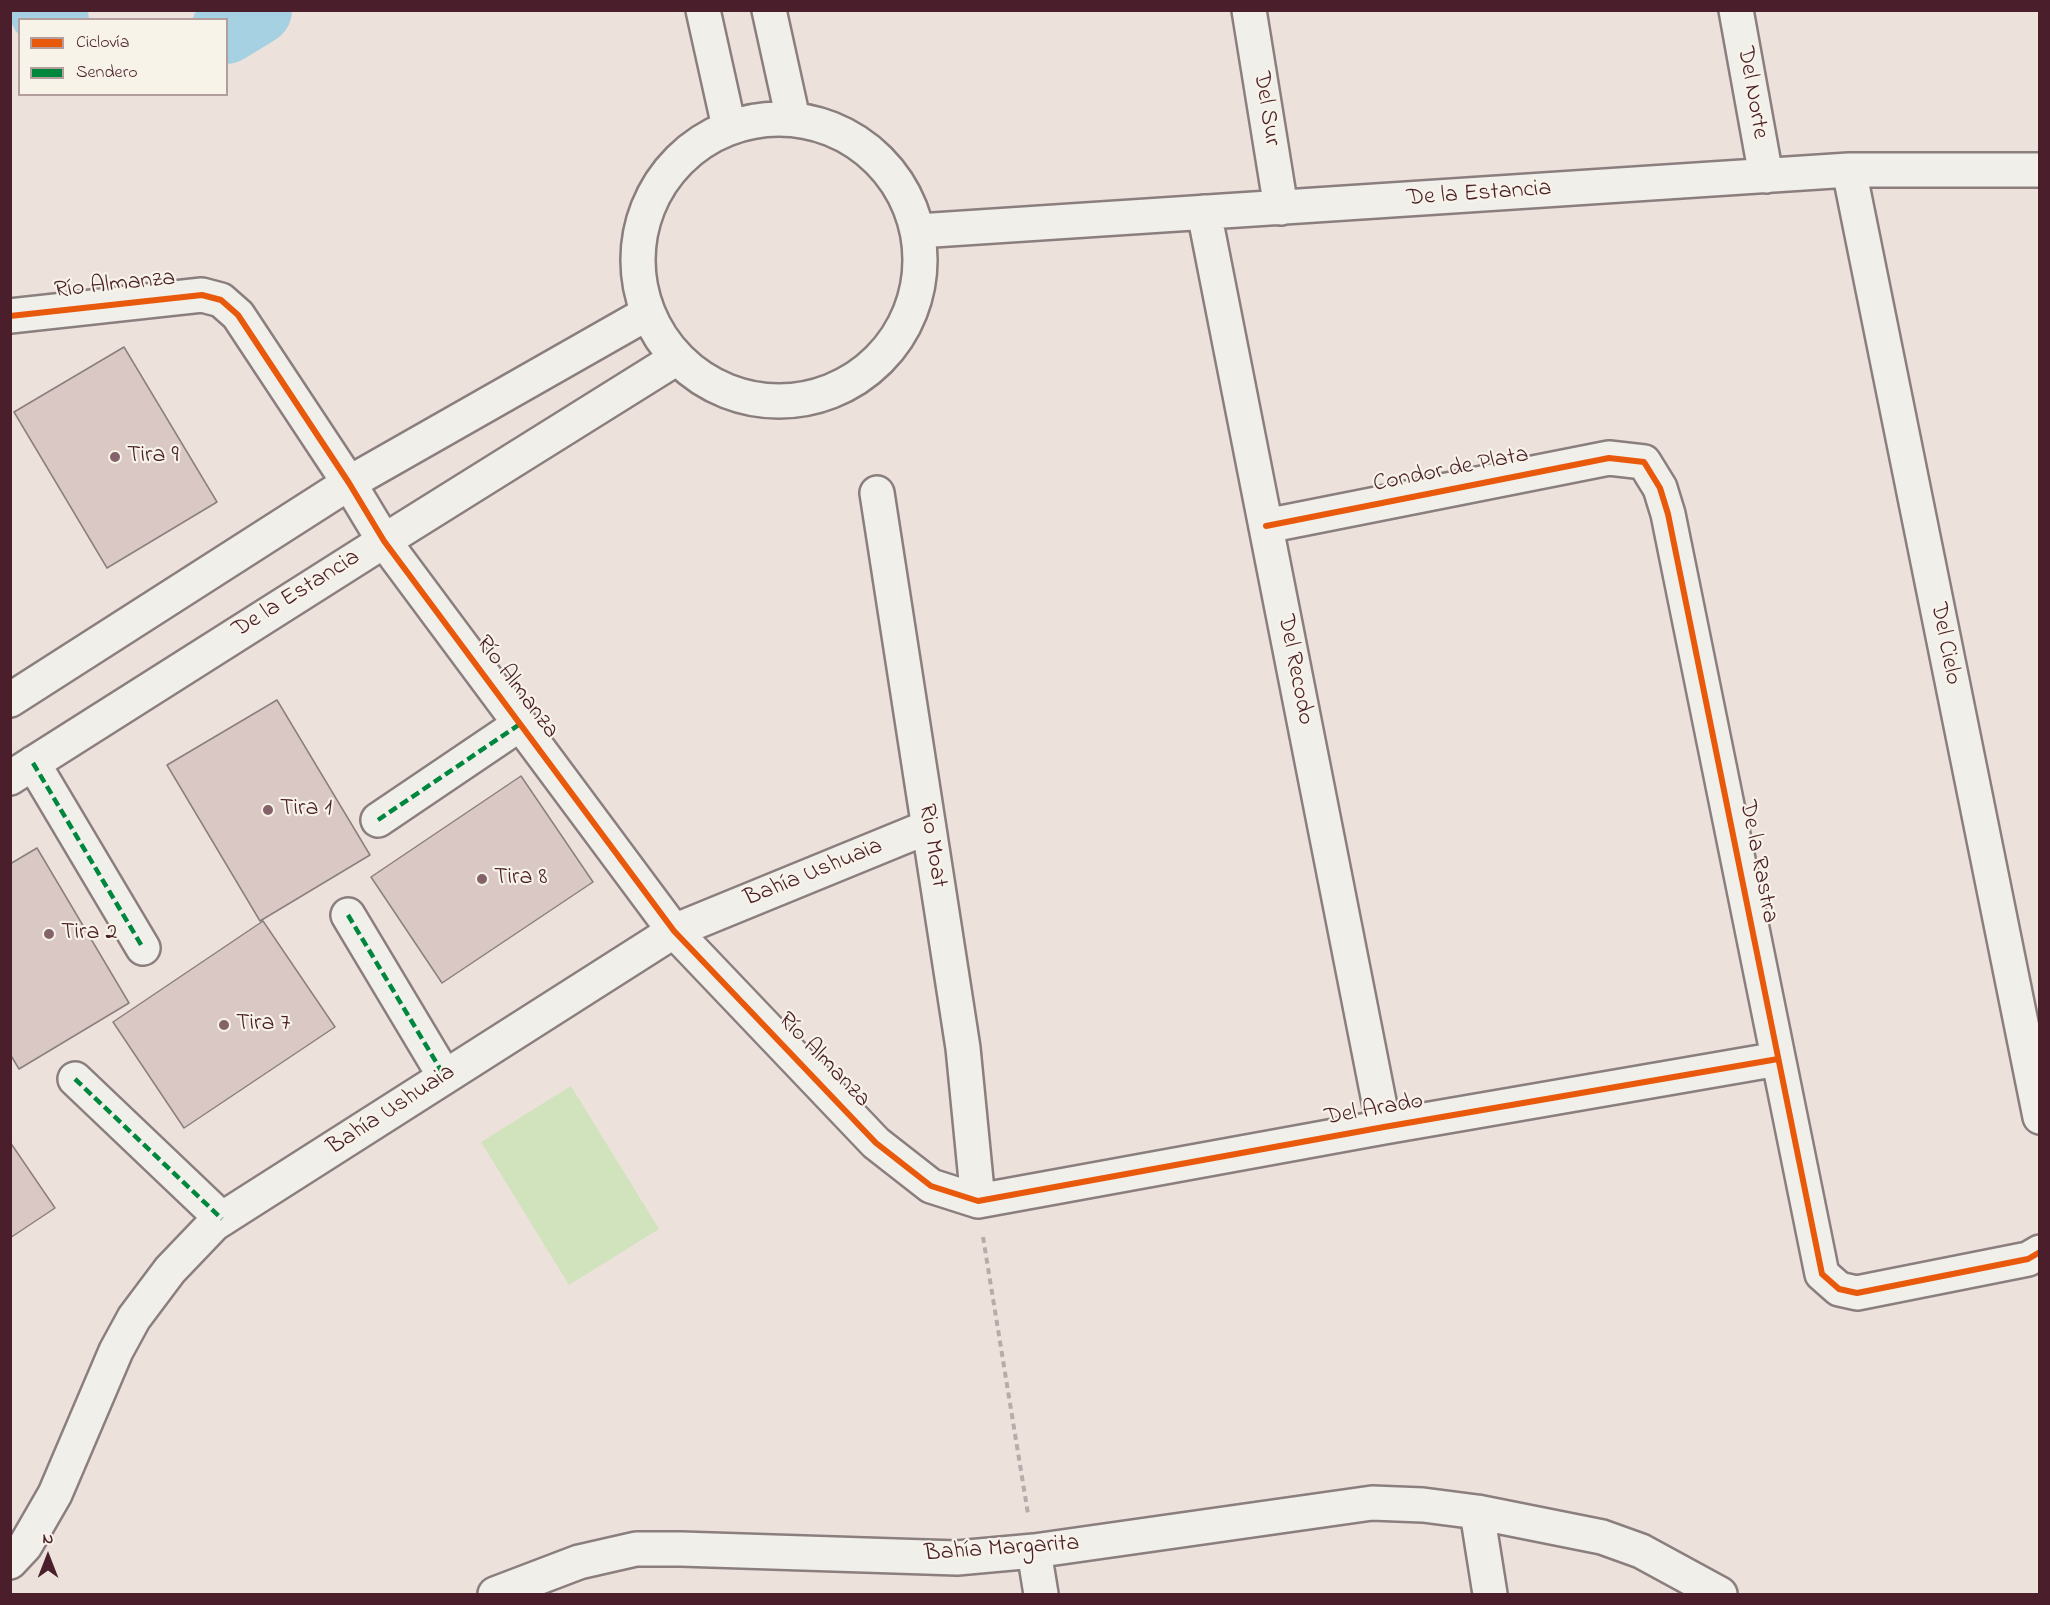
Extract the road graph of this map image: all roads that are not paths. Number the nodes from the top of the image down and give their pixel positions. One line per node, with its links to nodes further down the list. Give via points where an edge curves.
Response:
1 (703, 10): 6 (street)
2 (769, 10): 5 (street)
3 (1249, 10): 10 (street, Del Sur)
4 (1736, 10): 9 (street, Del Norte)
5 (793, 119): 6 (street); 12 (street, via 836,131 874,155 902,190)
6 (729, 127): 13 (street, via 690,150 660,183 642,225 638,269)
7 (1848, 170): 8 (street, De la Estancia); 9 (street, De la Estancia); 32 (street, Del Cielo)
8 (2040, 170)
9 (1766, 176): 10 (street, De la Estancia)
10 (1281, 208): 11 (street, De la Estancia)
11 (1204, 212): 12 (street, De la Estancia); 19 (street, Del Recodo)
12 (918, 231): 15 (street, via 920,277 908,320 882,358 845,385 802,400 756,400 713,385)
13 (648, 313): 15 (street); 17 (street)
14 (10, 316): 17 (street, Río Almanza, via 202,295 221,300 238,315)
15 (677, 358): 20 (street, De la Estancia)
16 (1644, 462): 19 (street, Condor de Plata, via 1609,458); 29 (street, De la Rastra, via 1660,488 1668,514)
17 (349, 483): 20 (street, Río Almanza); 21 (street)
18 (877, 493): 25 (street, Rio Moat)
19 (1266, 526): 33 (street, Del Recodo)
20 (384, 540): 22 (street, Río Almanza); 23 (street, De la Estancia)
21 (10, 700)
22 (520, 724): 24 (street); 27 (street, Río Almanza)
23 (22, 770): 28 (street)
24 (378, 820)
25 (928, 827): 27 (street, Bahía Ushuaia); 34 (street, Rio Moat, via 963,1048)
26 (348, 915): 30 (street)
27 (674, 931): 30 (street, Bahía Ushuaia); 34 (street, Río Almanza, via 876,1143 931,1186)
28 (143, 948)
29 (1778, 1059): 33 (street, Del Arado); 36 (street, De la Rastra, via 1822,1274 1839,1289 1857,1293 2028,1259)
30 (445, 1077): 35 (street, Bahía Ushuaia)
31 (75, 1079): 35 (street)
32 (2040, 1117)
33 (1384, 1127): 34 (street, Del Arado)
34 (978, 1201)
35 (222, 1219): 39 (street, Bahía Ushuaia, via 170,1270 134,1318 55,1494 25,1546)
36 (2040, 1252)
37 (1477, 1512): 38 (street, Bahía Margarita, via 1372,1503); 42 (street); 43 (street, Bahía Margarita, via 1602,1537 1641,1551)
38 (1034, 1551): 40 (street, Bahía Margarita, via 957,1558 636,1549 579,1562); 41 (street)
39 (10, 1562)
40 (495, 1594)
41 (1041, 1594)
42 (1490, 1594)
43 (1720, 1594)

